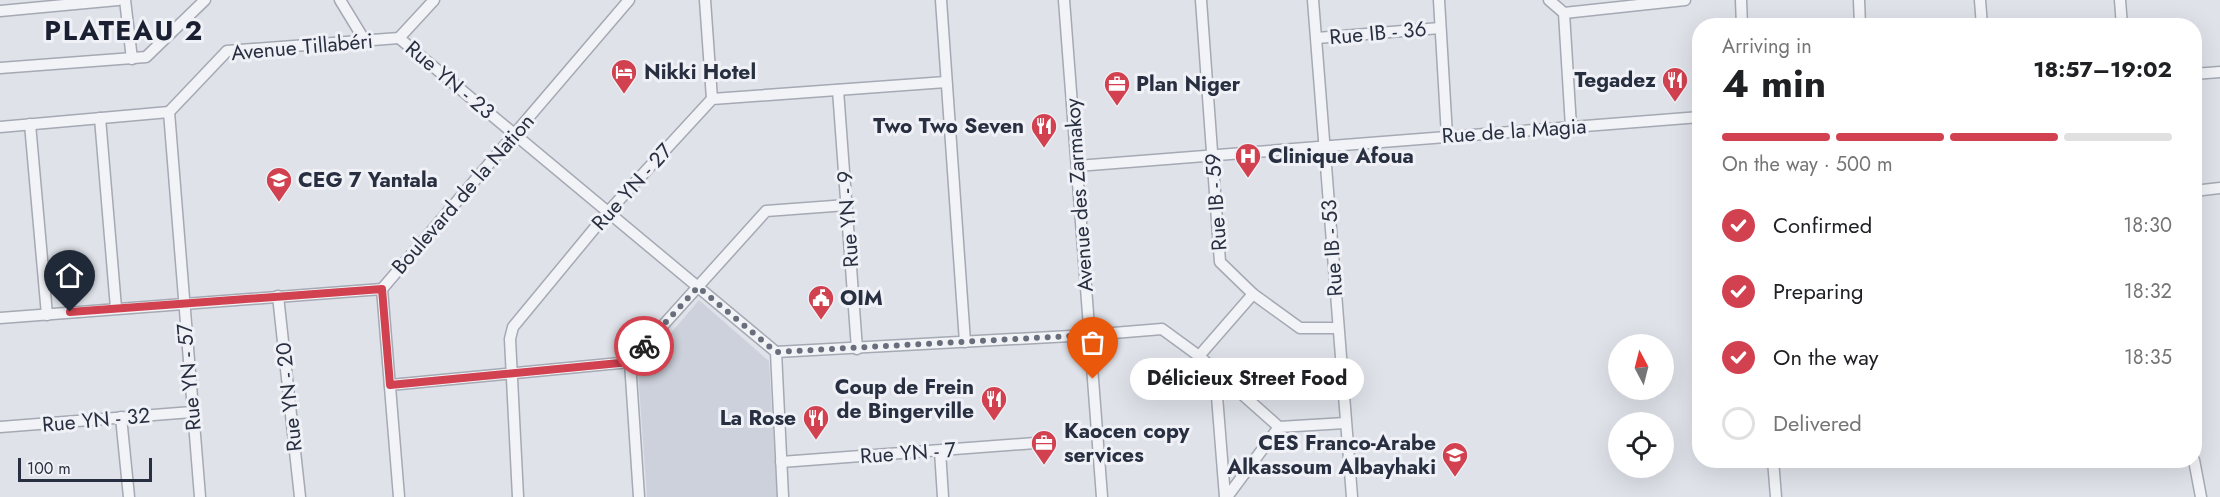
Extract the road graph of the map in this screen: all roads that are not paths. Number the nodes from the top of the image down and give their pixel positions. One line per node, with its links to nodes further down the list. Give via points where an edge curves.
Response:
1 (118, 0): 19 (street)
2 (125, 0): 30 (street)
3 (205, 0): 30 (street, via 152,54)
4 (340, 0): 29 (street)
5 (629, 0): 43 (street, Boulevard de la Nation)
6 (705, 0): 36 (street)
7 (940, 0): 34 (street)
8 (1064, 0): 47 (street, Avenue des Zarmakoy)
9 (1201, 0): 46 (street, Rue IB - 59)
10 (1313, 0): 28 (street, Rue IB - 53)
11 (1439, 0): 26 (street)
12 (1549, 0): 21 (street)
13 (1685, 0): 21 (street)
14 (1741, 0): 22 (street)
15 (1859, 0): 23 (street)
16 (1980, 0): 24 (street)
17 (2120, 0): 25 (street)
18 (431, 1): 27 (street, Avenue Tillabéri)
19 (25, 5): 20 (street)
20 (0, 11)
21 (1564, 13): 42 (street)
22 (1742, 18)
23 (1860, 18)
24 (1981, 18)
25 (2121, 18)
26 (1440, 28): 28 (street, Rue IB - 36); 44 (street)
27 (399, 38): 29 (street, Avenue Tillabéri); 43 (street, Rue YN - 23)
28 (1317, 38): 45 (street, Rue IB - 53)
29 (365, 41): 37 (street, Avenue Tillabéri, via 227,51)
30 (132, 59): 31 (street)
31 (0, 68)
32 (2220, 72): 33 (street)
33 (2202, 73)
34 (946, 82): 35 (street); 62 (street)
35 (838, 90): 36 (street); 50 (street, Rue YN - 9)
36 (712, 99): 51 (street, Rue YN - 27)
37 (169, 112): 38 (street); 56 (street, Rue YN - 57)
38 (100, 118): 40 (street); 57 (street)
39 (1692, 118): 42 (street, Rue de la Magia)
40 (30, 124): 41 (street); 58 (street)
41 (0, 127)
42 (1571, 127): 44 (street, Rue de la Magia)
43 (514, 135): 51 (street, Rue YN - 23); 53 (street, Boulevard de la Nation)
44 (1447, 136): 45 (street, Rue de la Magia)
45 (1325, 145): 46 (street, Rue de la Magia); 60 (street, Rue IB - 53)
46 (1212, 153): 47 (street, Rue de la Magia); 54 (street, Rue IB - 59, via 1218,256)
47 (1077, 166): 61 (street, Avenue des Zarmakoy)
48 (2220, 188): 49 (street)
49 (2202, 189)
50 (847, 205): 52 (street, via 766,211); 63 (street, Rue YN - 9)
51 (608, 212): 52 (street, Rue YN - 23); 68 (street, Rue YN - 27, via 513,327)
52 (698, 287): 64 (street, Rue YN - 23); 66 (street)
53 (382, 289): 55 (street, Boulevard de la Nation); 69 (street)
54 (1253, 294): 60 (street, Rue IB - 59, via 1303,330); 65 (street)
55 (278, 296): 56 (street, Boulevard de la Nation); 82 (street, Rue YN - 20)
56 (183, 304): 57 (street, Boulevard de la Nation); 70 (street, Rue YN - 57)
57 (116, 308): 58 (street, Boulevard de la Nation)
58 (47, 315): 59 (street, Boulevard de la Nation)
59 (0, 318)
60 (1338, 328): 72 (street, Rue IB - 53)
61 (1089, 335): 62 (street); 65 (street, via 1162,329); 88 (street, Avenue des Zarmakoy)
62 (965, 342): 63 (street)
63 (857, 349): 64 (street)
64 (776, 352): 77 (street)
65 (1199, 356): 67 (street)
66 (630, 362): 68 (street); 85 (street)
67 (1215, 371): 73 (street); 89 (street)
68 (511, 375): 69 (street); 84 (street, Rue YN - 27)
69 (390, 385): 83 (street)
70 (192, 412): 71 (street, Rue YN - 32); 81 (street, Rue YN - 57)
71 (121, 417): 74 (street, Rue YN - 32); 80 (street)
72 (1345, 423): 73 (street); 90 (street, Rue IB - 53)
73 (1279, 427): 89 (street)
74 (0, 428)
75 (1035, 443): 76 (street, Rue YN - 7)
76 (940, 451): 77 (street, Rue YN - 7); 87 (street)
77 (781, 462): 86 (street)
78 (1774, 468): 91 (street)
79 (2196, 468): 92 (street)
80 (129, 497)
81 (200, 497)
82 (300, 497)
83 (399, 497)
84 (518, 497)
85 (639, 497)
86 (783, 497)
87 (943, 497)
88 (1102, 497)
89 (1226, 497)
90 (1352, 497)
91 (1776, 497)
92 (2201, 497)

